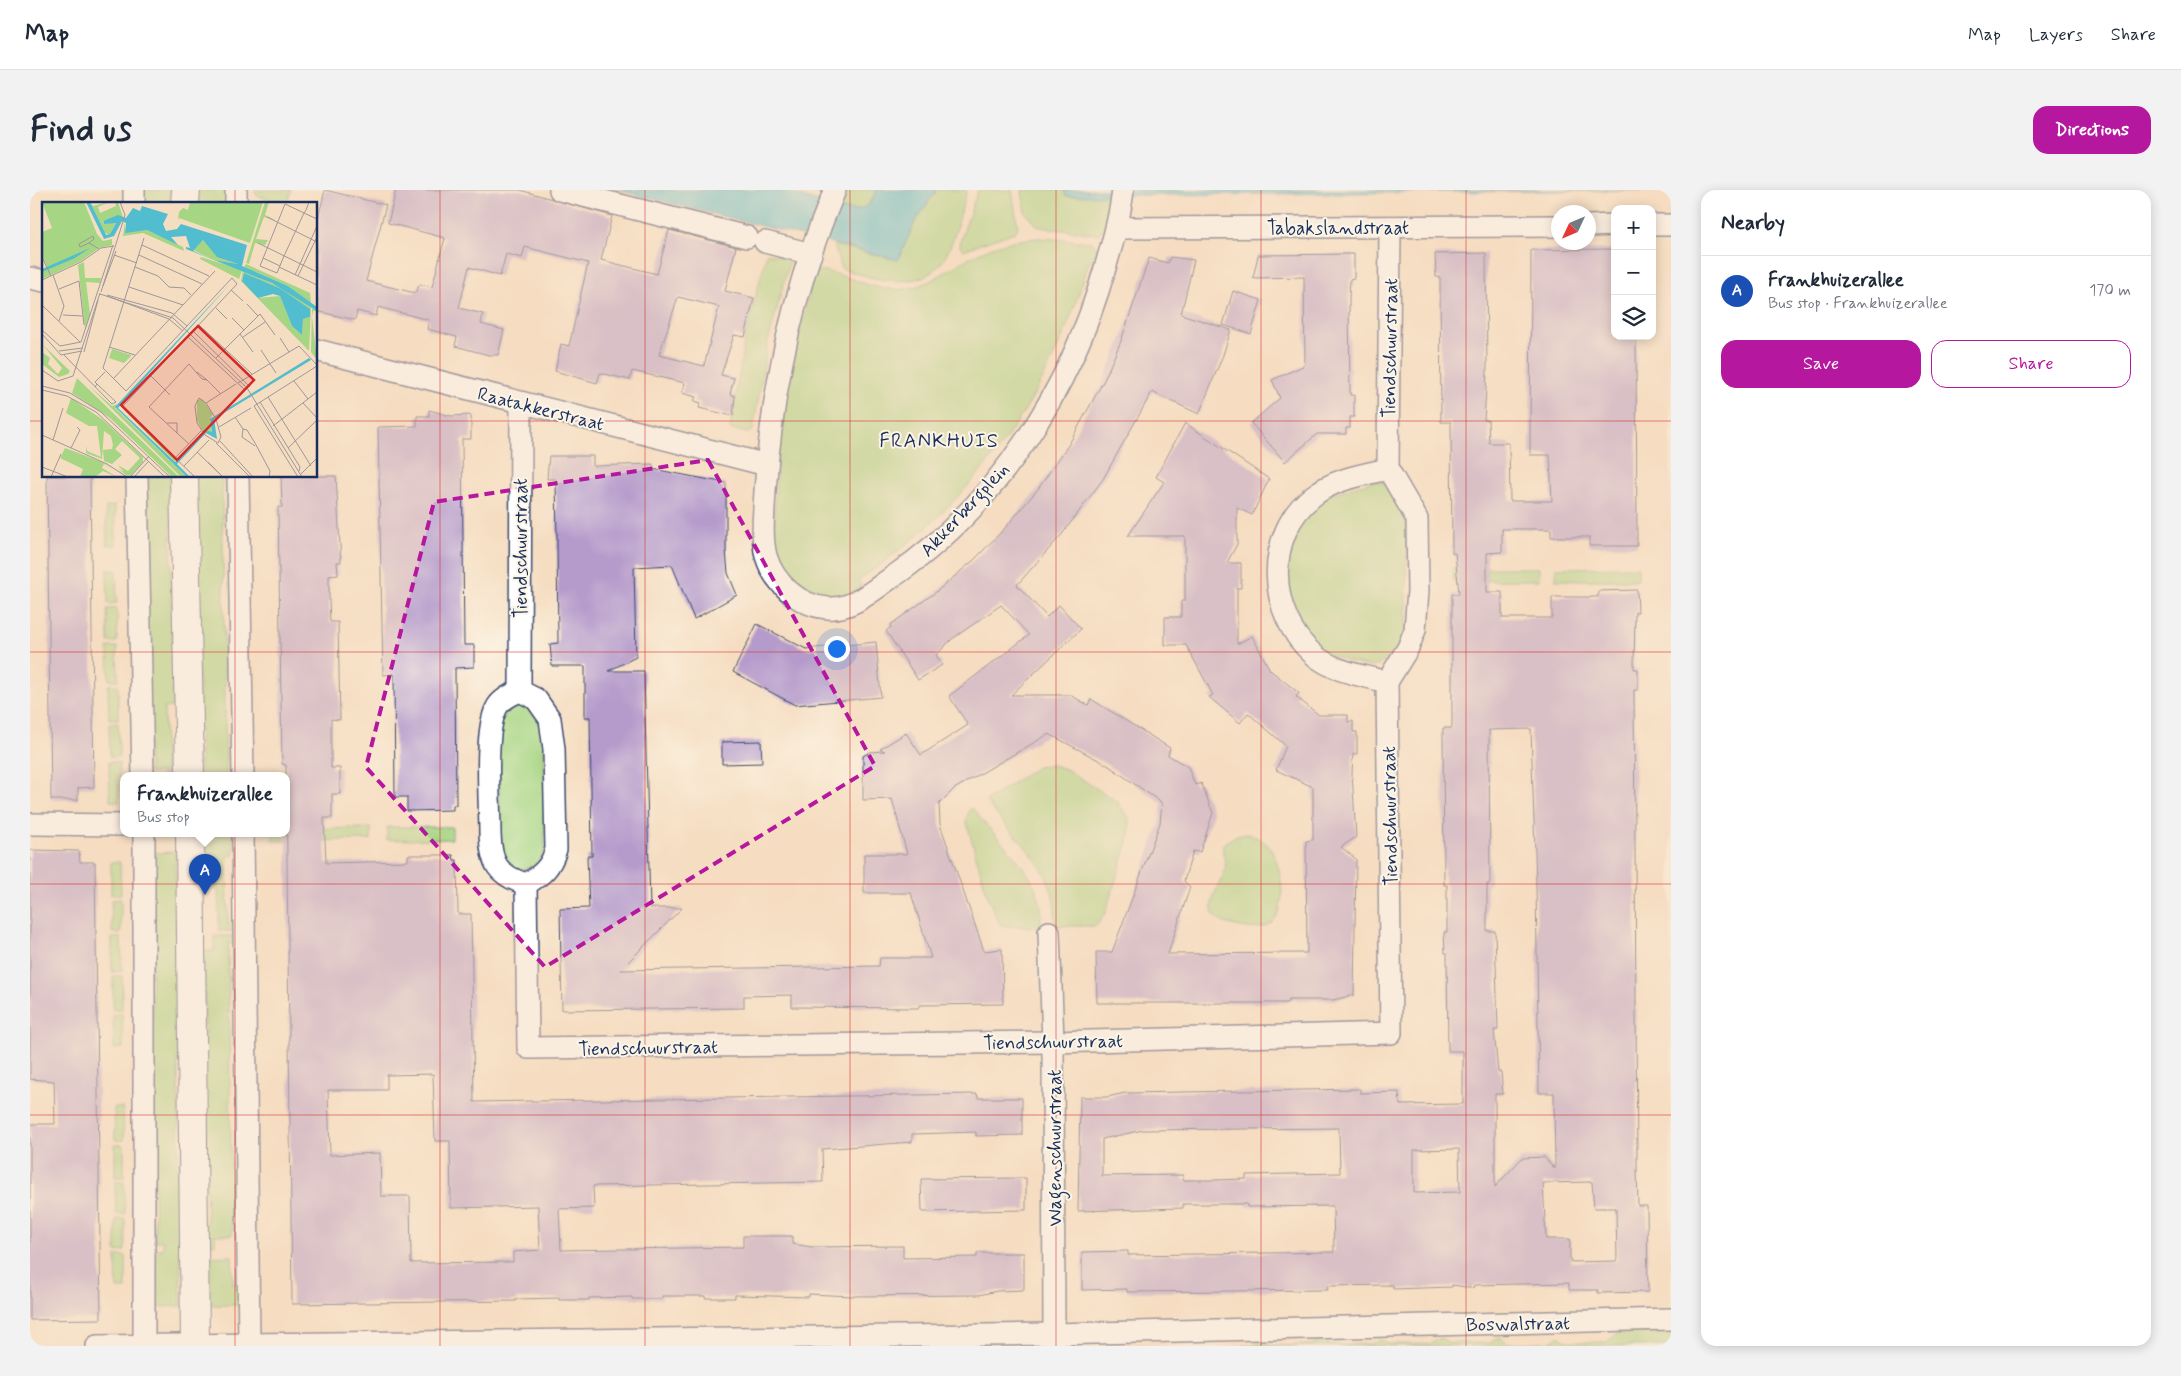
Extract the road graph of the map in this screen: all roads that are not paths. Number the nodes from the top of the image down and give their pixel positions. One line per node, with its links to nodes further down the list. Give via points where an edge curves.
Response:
1 (560, 190): 11 (street, via 756,240)
2 (833, 194): 11 (street, Akkerbergplein)
3 (1122, 194): 10 (street, Akkerbergplein)
4 (1611, 225): 8 (street)
5 (1656, 225): 6 (street)
6 (1671, 225)
7 (1551, 226): 9 (street, Tabakslandstraat)
8 (1596, 226)
9 (1390, 227): 10 (street, Tabakslandstraat); 15 (street, Tiendschuurstraat)
10 (1117, 228): 14 (street, Akkerbergplein, via 1079,347 1040,420 991,486 957,523 916,560 854,603 829,608 812,605 794,596 771,569 765,554 763,522)
11 (813, 250): 14 (street, Akkerbergplein, via 782,357)
12 (318, 351): 13 (street, Raatakkerstraat)
13 (521, 404): 14 (street, Raatakkerstraat); 20 (street, Tiendschuurstraat)
14 (767, 465)
15 (1388, 469): 19 (street, via 1417,519 1418,592 1415,630); 19 (street, via 1345,479 1313,495 1294,515 1281,543 1277,569 1284,612 1294,631 1313,654 1340,670)
16 (137, 478): 21 (street)
17 (184, 478): 22 (main road)
18 (238, 478): 23 (street)
19 (1387, 682): 31 (street, Tiendschuurstraat, via 1392,1033)
20 (520, 691): 29 (street, via 536,700 550,720 554,749 556,849 552,863 539,877); 29 (street, via 508,696 496,708 490,726 490,834 496,866 510,879)
21 (143, 772)
22 (190, 772)
23 (243, 772)
24 (30, 824): 25 (street)
25 (120, 825)
26 (144, 837): 37 (street)
27 (190, 837): 35 (main road)
28 (243, 837): 34 (street)
29 (526, 884): 31 (street, Tiendschuurstraat, via 528,1048)
30 (1049, 932): 31 (street, Wagenschuurstraat)
31 (1053, 1042): 33 (street, Wagenschuurstraat)
32 (1671, 1319): 33 (street, Boswalstraat)
33 (1054, 1334): 34 (street, Boswalstraat)
34 (249, 1343): 35 (street, Boswalstraat)
35 (195, 1345): 37 (street, Boswalstraat)
36 (97, 1346): 37 (street, Boswalstraat)
37 (144, 1346)

